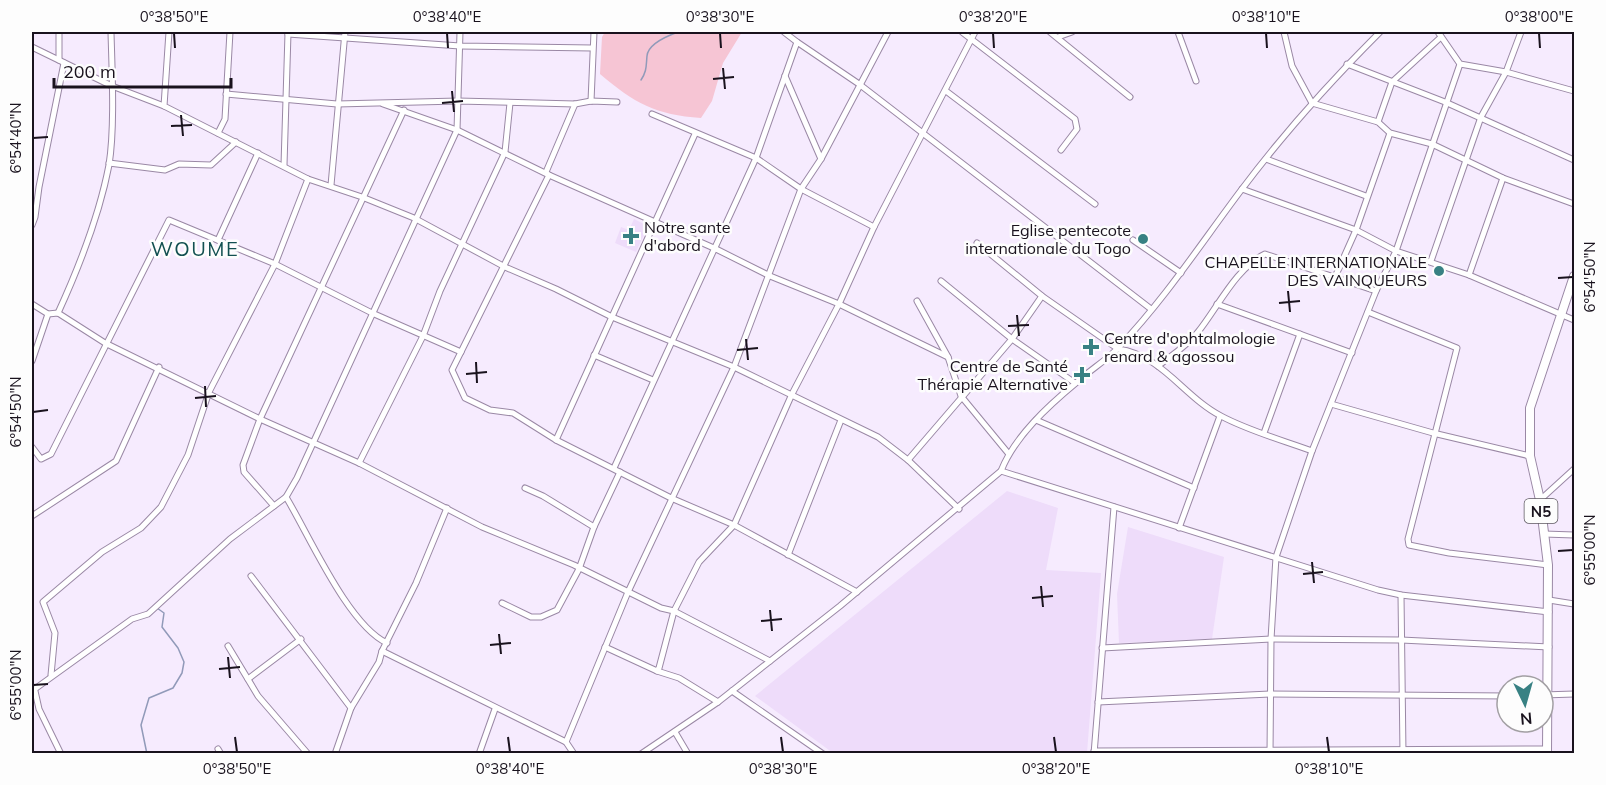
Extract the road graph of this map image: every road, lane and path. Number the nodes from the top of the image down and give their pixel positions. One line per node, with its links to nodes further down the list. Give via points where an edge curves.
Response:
1 (59, 32): 28 (street)
2 (111, 32): 36 (street)
3 (169, 32): 51 (street)
4 (230, 32): 39 (street)
5 (345, 32): 22 (street)
6 (460, 32): 25 (street)
7 (594, 32): 27 (street)
8 (784, 32): 24 (street)
9 (879, 32): 19 (street)
10 (962, 32): 23 (street)
11 (975, 32): 23 (street)
12 (1050, 32): 21 (street)
13 (1072, 32): 21 (street)
14 (1178, 32): 33 (street)
15 (1284, 32): 47 (street, via 1292,66)
16 (1380, 32): 29 (street)
17 (1521, 32): 31 (street)
18 (288, 33): 22 (street); 41 (street)
19 (887, 34): 35 (street)
20 (1440, 34): 30 (street); 34 (street)
21 (1058, 37): 40 (street)
22 (345, 39): 25 (street); 48 (street)
23 (971, 39): 37 (street); 63 (street, via 1075,119 1077,129)
24 (797, 42): 32 (street); 35 (street)
25 (460, 46): 27 (street); 42 (street)
26 (32, 47): 28 (street)
27 (592, 48): 43 (street)
28 (62, 61): 36 (street); 85 (street)
29 (1347, 64): 34 (street); 47 (street)
30 (1460, 64): 31 (street); 45 (street)
31 (1506, 72): 38 (street); 54 (street)
32 (785, 76): 66 (street); 67 (street)
33 (1196, 81)
34 (1392, 82): 45 (street); 55 (street)
35 (859, 84): 60 (street); 67 (street)
36 (112, 86): 51 (street); 71 (street)
37 (946, 91): 60 (street); 81 (street)
38 (1575, 91)
39 (226, 94): 41 (street); 57 (street, via 225,118)
40 (1130, 98)
41 (284, 101): 48 (street); 72 (street)
42 (458, 101): 46 (street); 49 (street); 56 (street)
43 (591, 101): 44 (street); 50 (street)
44 (617, 102)
45 (1445, 102): 54 (street); 62 (street)
46 (510, 103): 50 (street); 64 (street)
47 (1312, 103): 55 (street); 68 (street)
48 (336, 104): 49 (street); 76 (street)
49 (383, 104): 52 (street)
50 (575, 104): 73 (street)
51 (164, 106): 57 (street)
52 (404, 110): 56 (street); 79 (street)
53 (652, 114): 59 (street)
54 (1481, 117): 69 (street); 70 (street)
55 (1378, 122): 58 (street)
56 (457, 130): 64 (street); 83 (street)
57 (218, 133): 61 (street)
58 (1390, 133): 62 (street); 80 (street)
59 (695, 134): 66 (street); 84 (street)
60 (923, 135): 86 (street); 110 (street)
61 (236, 142): 65 (street); 71 (street, via 211,165 179,164 165,170)
62 (1432, 144): 69 (street); 93 (street)
63 (1061, 150)
64 (505, 152): 73 (street); 90 (street)
65 (258, 153): 72 (street); 88 (street)
66 (756, 158): 77 (street); 92 (street)
67 (821, 159): 77 (street)
68 (1266, 159): 78 (street); 80 (street)
69 (1467, 160): 74 (street); 94 (street)
70 (1575, 160)
71 (109, 163): 112 (street, via 98,213)
72 (284, 165): 75 (street)
73 (548, 174): 84 (street); 96 (street)
74 (1503, 178): 82 (street); 98 (street)
75 (308, 179): 76 (street); 95 (street)
76 (331, 185): 79 (street)
77 (801, 189): 86 (street); 99 (street)
78 (1242, 189): 87 (street); 97 (street)
79 (362, 196): 83 (street); 103 (street)
80 (1366, 196): 87 (street)
81 (1095, 204)
82 (1575, 204)
83 (414, 218): 90 (street); 113 (street)
84 (655, 222): 92 (street); 116 (street)
85 (32, 225)
86 (874, 227): 108 (street)
87 (1356, 230): 93 (street); 101 (street)
88 (218, 240): 95 (street); 122 (street, via 169,220)
89 (1133, 240): 97 (street)
90 (463, 243): 96 (street); 119 (street)
91 (977, 243): 105 (street)
92 (716, 249): 99 (street); 121 (street)
93 (1396, 250): 94 (street); 104 (street)
94 (1431, 261): 98 (street)
95 (274, 264): 103 (street); 134 (street)
96 (505, 267): 116 (street); 124 (street)
97 (1181, 273): 110 (street)
98 (1469, 275): 115 (street)
99 (770, 276): 108 (street); 131 (street)
100 (1575, 276): 115 (main road, N5 / N5)
101 (1335, 277): 104 (street); 109 (street, via 1265,254 1255,259)
102 (941, 281): 120 (street)
103 (322, 287): 113 (street); 139 (street)
104 (1376, 291): 111 (street)
105 (1042, 296): 120 (street); 123 (street)
106 (916, 301): 127 (street)
107 (32, 304): 114 (street)
108 (839, 304): 127 (street); 135 (street)
109 (1217, 304): 118 (street); 129 (street, via 1191,340)
110 (1151, 309): 123 (street)
111 (1368, 312): 125 (street); 143 (street, via 1457,348)
112 (58, 313): 114 (street); 122 (street)
113 (372, 313): 119 (street); 145 (street)
114 (48, 314): 128 (street)
115 (1561, 316): 117 (street); 149 (main road, N5 / N5, via 1530,408)
116 (612, 317): 121 (street); 126 (street)
117 (1575, 320)
118 (1300, 334): 125 (street); 142 (street)
119 (423, 336): 124 (street); 151 (street)
120 (1012, 339): 133 (street); 136 (street)
121 (671, 342): 131 (street); 132 (street)
122 (105, 343): 130 (street); 146 (street, via 51,454 42,459)
123 (1118, 349): 129 (street, via 1132,351); 133 (street)
124 (461, 352): 144 (street, via 452,370 465,398 490,410 513,413)
125 (1352, 353): 137 (street)
126 (594, 355): 132 (street); 144 (street)
127 (948, 357): 136 (street)
128 (32, 361)
129 (1158, 366): 138 (street)
130 (159, 367): 134 (street); 165 (street, via 116,461)
131 (734, 367): 135 (street); 159 (street)
132 (653, 380): 152 (street)
133 (1075, 383): 141 (street)
134 (209, 392): 139 (street); 196 (street, via 188,455 155,514 43,602 55,633)
135 (792, 394): 140 (street); 166 (street)
136 (961, 396): 148 (street); 150 (street)
137 (1331, 404): 143 (street); 147 (street)
138 (1220, 416): 142 (street); 157 (street)
139 (260, 419): 145 (street); 161 (street, via 244,472)
140 (842, 420): 150 (street, via 878,436); 171 (street)
141 (1036, 420): 148 (street); 157 (street)
142 (1264, 433): 147 (street)
143 (1433, 433): 149 (street); 173 (street, via 1409,545)
144 (556, 440): 152 (street)
145 (311, 442): 151 (street); 158 (street)
146 (32, 447)
147 (1312, 451): 172 (street)
148 (1008, 453): 154 (street)
149 (1530, 456): 160 (main road, N5 / N5)
150 (909, 460): 164 (street)
151 (359, 463): 163 (street)
152 (614, 468): 155 (street)
153 (1575, 469): 160 (street)
154 (1001, 471): 162 (street); 164 (street)
155 (620, 472): 159 (street); 167 (street)
156 (525, 488): 167 (street)
157 (1194, 488): 168 (street)
158 (286, 497): 161 (street); 187 (street, via 356,615 374,637)
159 (671, 498): 166 (street); 177 (street)
160 (1540, 500): 169 (main road, N5 / N5)
161 (274, 506): 196 (street, via 230,539 148,614 132,619)
162 (1114, 507): 168 (street); 191 (street)
163 (447, 508): 174 (street); 187 (street)
164 (959, 508): 176 (street)
165 (32, 516)
166 (734, 525): 171 (street); 182 (street, via 699,562)
167 (594, 527): 174 (street)
168 (1179, 528): 172 (street)
169 (1544, 534): 170 (street); 173 (main road, N5 / N5)
170 (1575, 535)
171 (788, 555): 176 (street)
172 (1276, 557): 178 (street); 185 (street)
173 (1548, 565): 179 (main road, N5 / N5)
174 (579, 568): 177 (street); 180 (street, via 562,604 550,614 531,617)
175 (251, 576): 184 (street)
176 (857, 591): 193 (street)
177 (628, 592): 182 (street); 189 (street)
178 (1401, 595): 183 (street); 186 (street)
179 (1549, 600): 181 (street); 183 (main road, N5 / N5)
180 (502, 603)
181 (1575, 604)
182 (674, 610): 193 (street); 194 (street)
183 (1549, 612): 190 (main road, N5 / N5)
184 (301, 639): 197 (street); 207 (street)
185 (1271, 639): 186 (street); 191 (street); 200 (street)
186 (1401, 640): 190 (street); 204 (street)
187 (387, 643): 192 (street)
188 (228, 646): 197 (street)
189 (604, 647): 194 (street); 211 (street)
190 (1549, 647): 195 (main road, N5 / N5)
191 (1102, 648): 206 (street)
192 (382, 651): 207 (street); 208 (street)
193 (770, 661): 199 (street)
194 (657, 670): 205 (street, via 679,678)
195 (1547, 674)
196 (51, 675): 198 (street)
197 (248, 679): 217 (street)
198 (33, 691): 216 (street)
199 (732, 691): 205 (street); 223 (street)
200 (1270, 694): 204 (street); 206 (street); 215 (street)
201 (1575, 694): 202 (street)
202 (1555, 695)
203 (1495, 696): 204 (street)
204 (1404, 697): 212 (street)
205 (718, 702): 209 (street)
206 (1098, 702): 214 (street)
207 (351, 708): 218 (street)
208 (495, 709): 211 (street); 219 (street)
209 (675, 732): 221 (street); 222 (street)
210 (1546, 734): 213 (main road, N5 / N5)
211 (566, 742): 220 (street)
212 (1403, 751): 213 (street); 215 (street)
213 (1547, 751)
214 (1094, 752): 215 (street)
215 (1270, 752)
216 (61, 753)
217 (308, 753)
218 (334, 753)
219 (479, 753)
220 (574, 753)
221 (641, 753)
222 (688, 753)
223 (821, 753)

